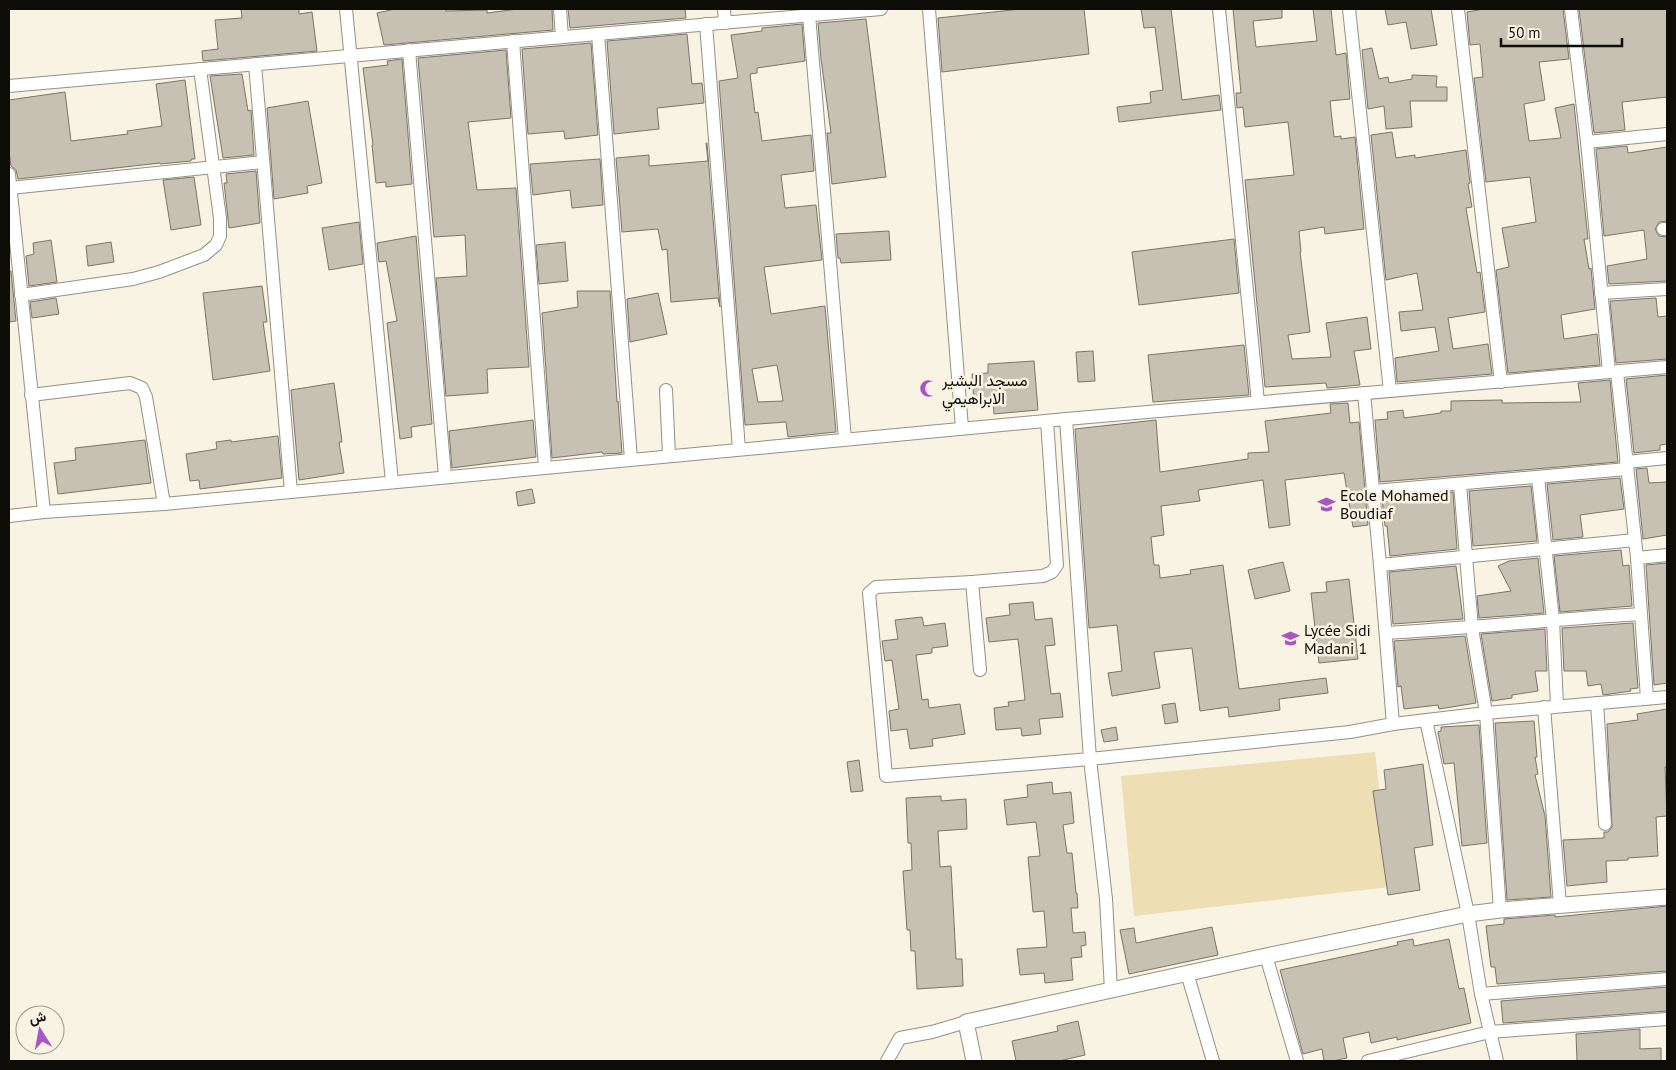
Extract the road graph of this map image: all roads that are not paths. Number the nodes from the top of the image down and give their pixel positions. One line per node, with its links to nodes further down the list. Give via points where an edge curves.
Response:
1 (346, 9): 18 (street)
2 (560, 9): 15 (street)
3 (724, 9): 12 (street)
4 (881, 9): 11 (street)
5 (928, 9): 43 (street)
6 (1219, 9): 40 (street)
7 (1349, 9): 37 (street)
8 (1458, 9): 35 (street)
9 (1571, 9): 25 (street)
10 (791, 13): 11 (street); 12 (street)
11 (809, 15): 44 (street)
12 (725, 23): 13 (street)
13 (706, 24): 14 (street); 45 (street)
14 (598, 34): 15 (street); 48 (street)
15 (562, 37): 16 (street)
16 (513, 41): 17 (street); 50 (street)
17 (409, 50): 18 (street); 51 (street)
18 (352, 56): 19 (street); 53 (street)
19 (271, 63): 20 (street); 23 (street)
20 (255, 64): 21 (street); 23 (street)
21 (200, 69): 22 (street); 27 (street)
22 (9, 86)
23 (257, 92): 26 (street)
24 (1667, 134): 25 (street)
25 (1587, 142): 31 (street)
26 (263, 162): 27 (street); 56 (street)
27 (213, 167): 29 (street); 32 (street, via 220,236 216,245 204,255 134,280)
28 (9, 174): 29 (street)
29 (10, 188): 32 (street)
30 (1667, 289): 31 (street)
31 (1601, 293): 34 (street)
32 (21, 295): 39 (street)
33 (1667, 367): 34 (street)
34 (1613, 372): 35 (street); 49 (street)
35 (1501, 382): 37 (street)
36 (666, 390): 46 (street)
37 (1390, 391): 38 (street)
38 (1364, 393): 40 (street); 55 (street)
39 (31, 394): 57 (street, via 130,382 142,388); 58 (street)
40 (1258, 402): 41 (street)
41 (1066, 419): 42 (street); 79 (street)
42 (1047, 421): 43 (street); 66 (street, via 1057,565 1044,576)
43 (962, 428): 44 (street)
44 (845, 439): 45 (street)
45 (739, 449): 46 (street)
46 (669, 455): 48 (street)
47 (1667, 458): 49 (street)
48 (631, 459): 50 (street)
49 (1627, 466): 52 (street); 60 (street)
50 (546, 467): 51 (street)
51 (445, 477): 53 (street)
52 (1538, 477): 54 (street); 61 (street)
53 (392, 482): 56 (street)
54 (1460, 484): 55 (street); 63 (street)
55 (1374, 491): 65 (street)
56 (291, 492): 57 (street)
57 (164, 504): 58 (street)
58 (44, 512): 59 (street)
59 (9, 516)
60 (1635, 540): 61 (street); 64 (street)
61 (1546, 549): 63 (street); 68 (street)
62 (1667, 555): 64 (street)
63 (1466, 557): 65 (street); 69 (street)
64 (1637, 558): 67 (street)
65 (1380, 565): 70 (street)
66 (972, 582): 71 (street); 79 (street, via 876,587 869,594 886,776)
67 (1641, 614): 68 (street); 73 (street)
68 (1553, 620): 69 (street); 75 (street)
69 (1472, 628): 70 (street); 76 (street)
70 (1386, 633): 78 (street)
71 (980, 670)
72 (1667, 697): 73 (street)
73 (1648, 698): 74 (street)
74 (1597, 702): 75 (street); 80 (street)
75 (1551, 707): 76 (street); 82 (street)
76 (1486, 713): 77 (street); 83 (street)
77 (1426, 720): 78 (street); 84 (street)
78 (1393, 724): 79 (street, via 1350,732)
79 (1090, 759): 88 (street, via 1106,899)
80 (1605, 824)
81 (1667, 897): 82 (street)
82 (1560, 905): 83 (street)
83 (1500, 910): 84 (street)
84 (1468, 914): 85 (street); 89 (street)
85 (1266, 956): 86 (street); 96 (street)
86 (1187, 973): 88 (street); 95 (street)
87 (1667, 979): 89 (street)
88 (1111, 990): 91 (street)
89 (1481, 994): 92 (street)
90 (1667, 1019): 92 (street)
91 (966, 1022): 93 (street, via 900,1038); 94 (street)
92 (1490, 1032): 97 (street); 98 (street)
93 (887, 1061)
94 (974, 1061)
95 (1213, 1061)
96 (1297, 1061)
97 (1368, 1061)
98 (1497, 1061)

